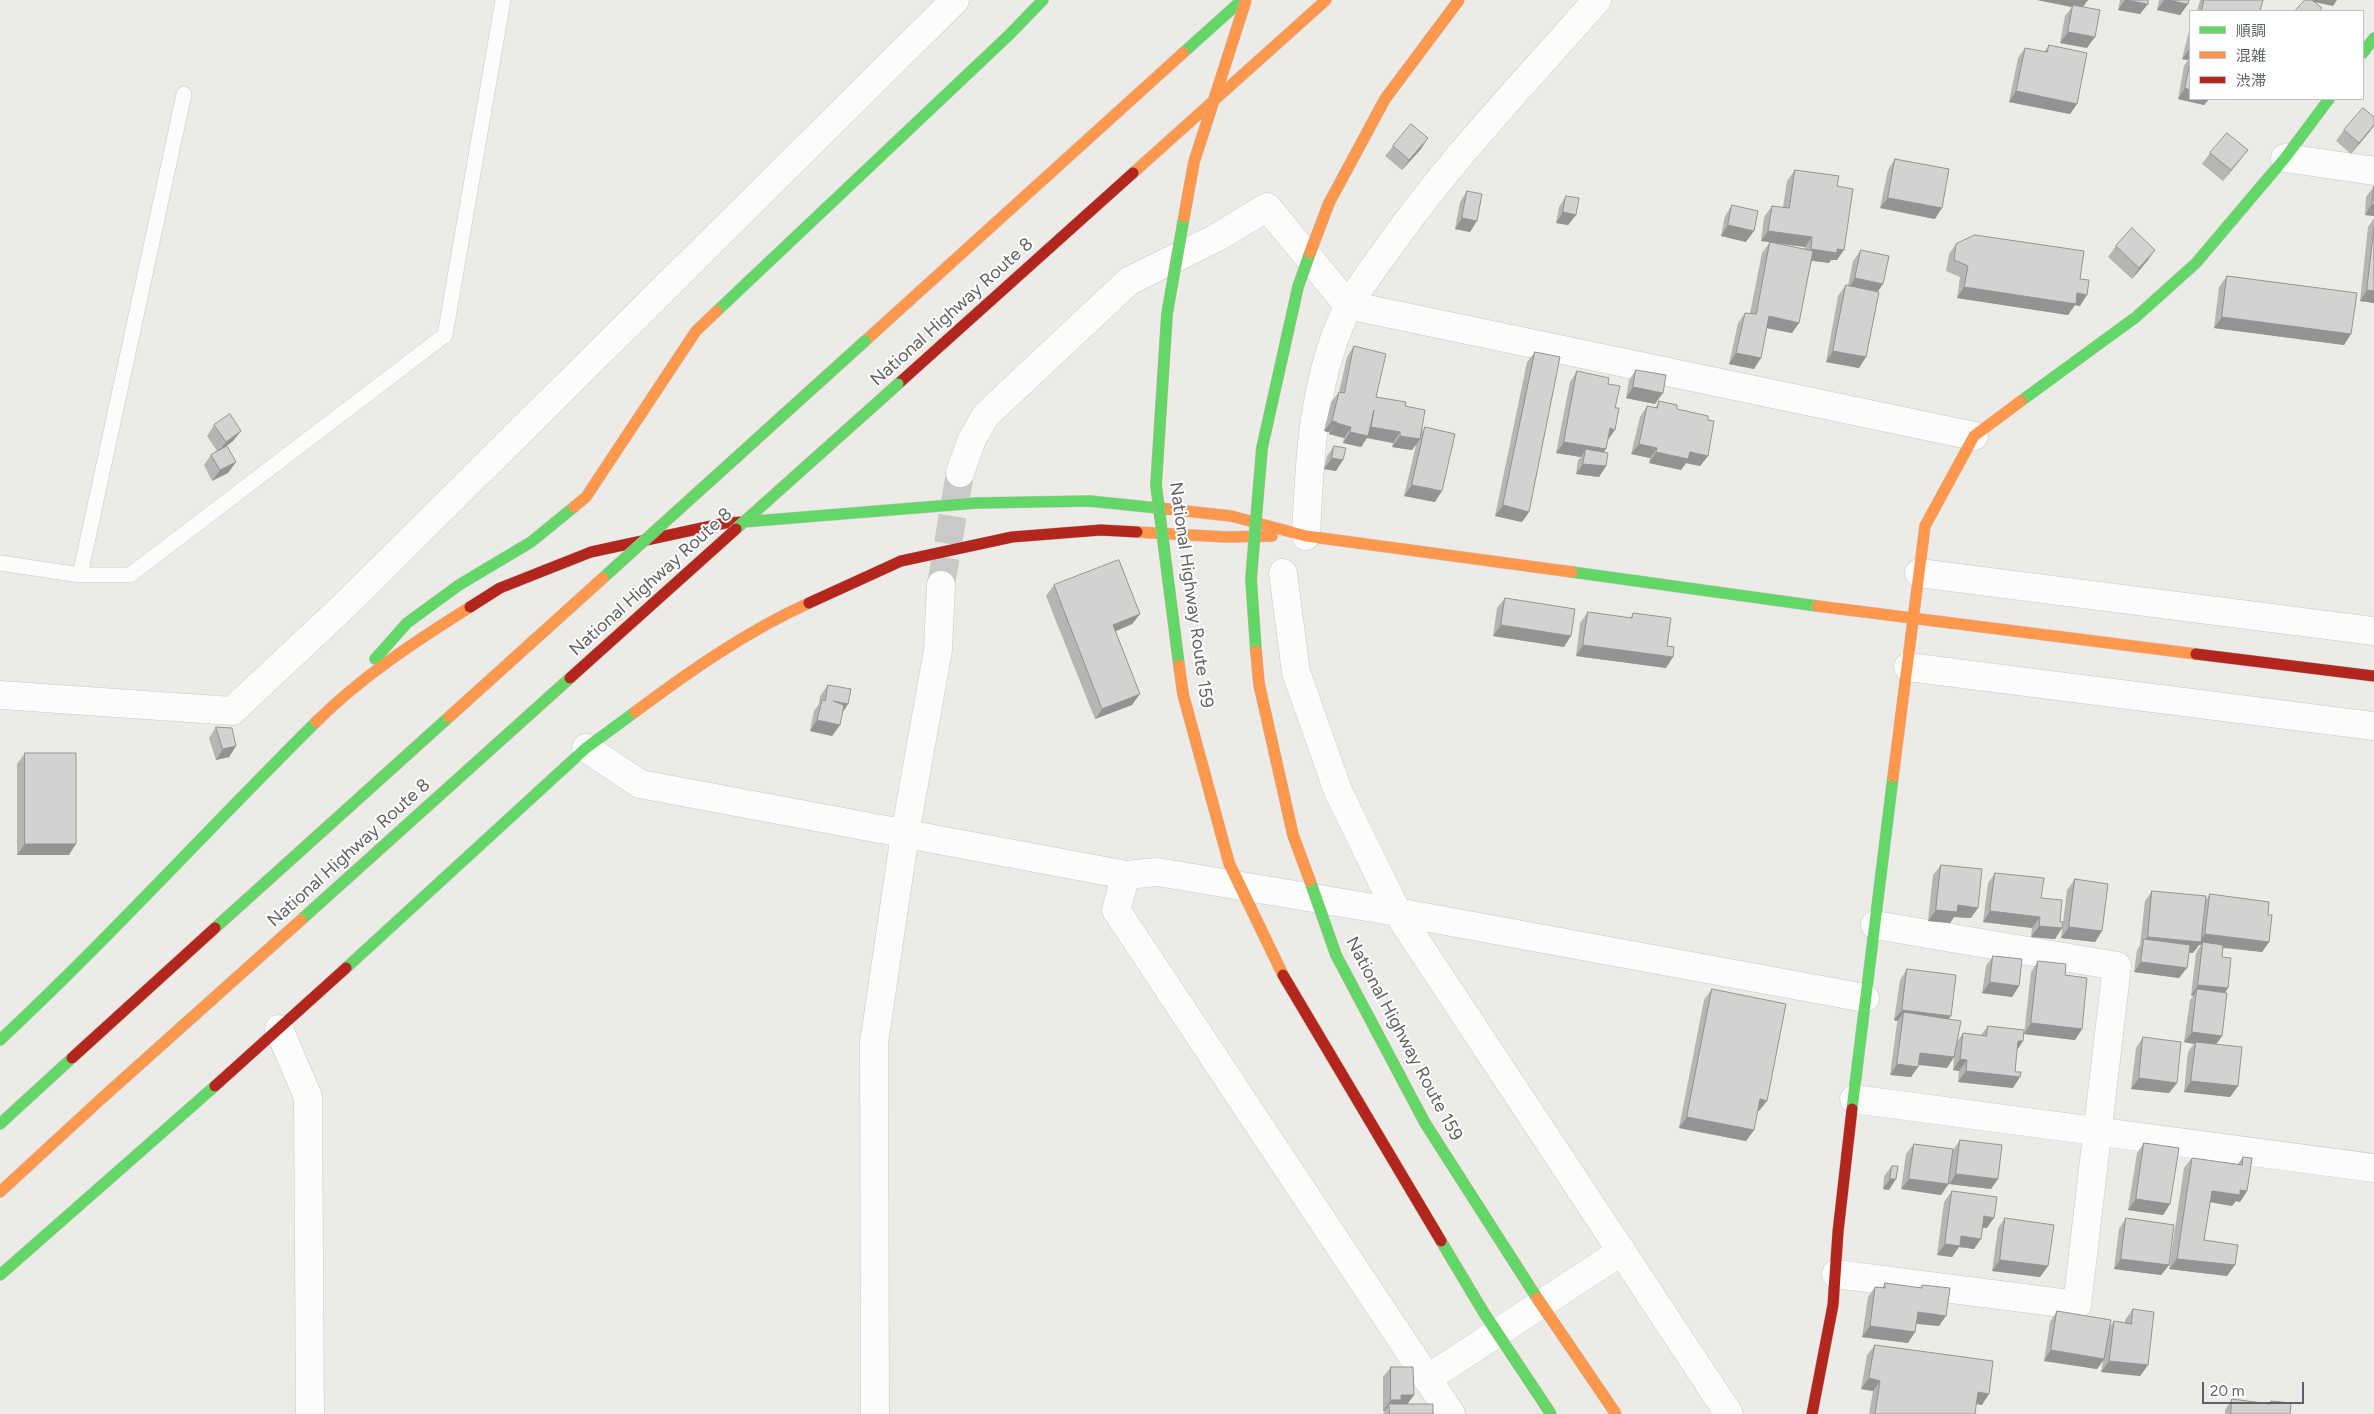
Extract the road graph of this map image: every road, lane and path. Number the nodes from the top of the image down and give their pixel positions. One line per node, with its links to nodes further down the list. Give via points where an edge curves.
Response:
1 (503, 0): 22 (lane, via 445,335 130,575)
2 (955, 0): 28 (street, via 343,607 232,711)
3 (1043, 0): 29 (main road, via 696,331 586,498 531,542 459,585 407,622)
4 (1242, 0): 40 (main road, National Highway Route 8, bridge)
5 (1246, 0): 51 (main road, National Highway Route 159, bridge, via 1194,162 1167,314 1156,485 1184,694 1229,863 1288,983 1484,1313)
6 (1326, 0): 43 (main road, National Highway Route 8, bridge)
7 (1459, 0): 52 (main road, National Highway Route 159, bridge, via 1385,99 1329,203 1298,287 1262,448 1251,579 1259,684 1293,835 1336,955 1425,1123 1527,1283)
8 (1597, 0): 15 (street, via 1416,207)
9 (2374, 38): 10 (main road)
10 (2364, 52)
11 (184, 94): 22 (lane)
12 (2328, 100): 13 (main road)
13 (2285, 158): 14 (street); 16 (main road, via 2196,263 2136,317)
14 (2374, 171)
15 (1348, 305): 16 (street); 17 (street, via 1267,207 1218,237 1129,281 986,416 972,439); 18 (street, via 1336,333 1319,394 1310,451)
16 (1974, 436): 21 (main road, via 1925,526)
17 (960, 473)
18 (1306, 536): 24 (main road); 29 (main road, via 1231,516 1090,502 976,503 725,523 591,552 500,588 423,637); 31 (main road, via 1226,537 1101,530 1012,537 901,561 775,618 675,682)
19 (0, 563): 22 (lane)
20 (1283, 573): 34 (street, via 1296,672 1338,790)
21 (1920, 573): 24 (main road); 25 (street)
22 (80, 575)
23 (941, 585): 32 (street, via 938,650)
24 (1914, 619): 26 (main road); 27 (main road)
25 (2374, 631)
26 (1908, 667): 30 (street); 35 (main road)
27 (2374, 676)
28 (0, 695)
29 (339, 699): 38 (main road, via 57,987)
30 (2374, 726)
31 (586, 748): 32 (street, via 640,784); 37 (main road)
32 (905, 834): 33 (street); 49 (street, via 874,1044)
33 (1126, 875): 34 (street, via 1157,872); 47 (street, via 1116,910)
34 (1397, 912): 36 (street); 44 (street)
35 (1875, 925): 36 (main road); 41 (street, via 2117,966)
36 (1865, 998): 39 (main road)
37 (279, 1029): 46 (main road); 48 (street, via 308,1097)
38 (0, 1040)
39 (1854, 1099): 41 (street); 45 (main road)
40 (0, 1124)
41 (2098, 1131): 42 (street); 45 (street, via 2077,1305)
42 (2374, 1168)
43 (0, 1192)
44 (1622, 1251): 47 (street); 53 (street)
45 (1836, 1274): 54 (main road)
46 (0, 1275)
47 (1428, 1379): 50 (street)
48 (310, 1414)
49 (876, 1414)
50 (1451, 1414)
51 (1550, 1414)
52 (1616, 1414)
53 (1729, 1414)
54 (1812, 1414)

